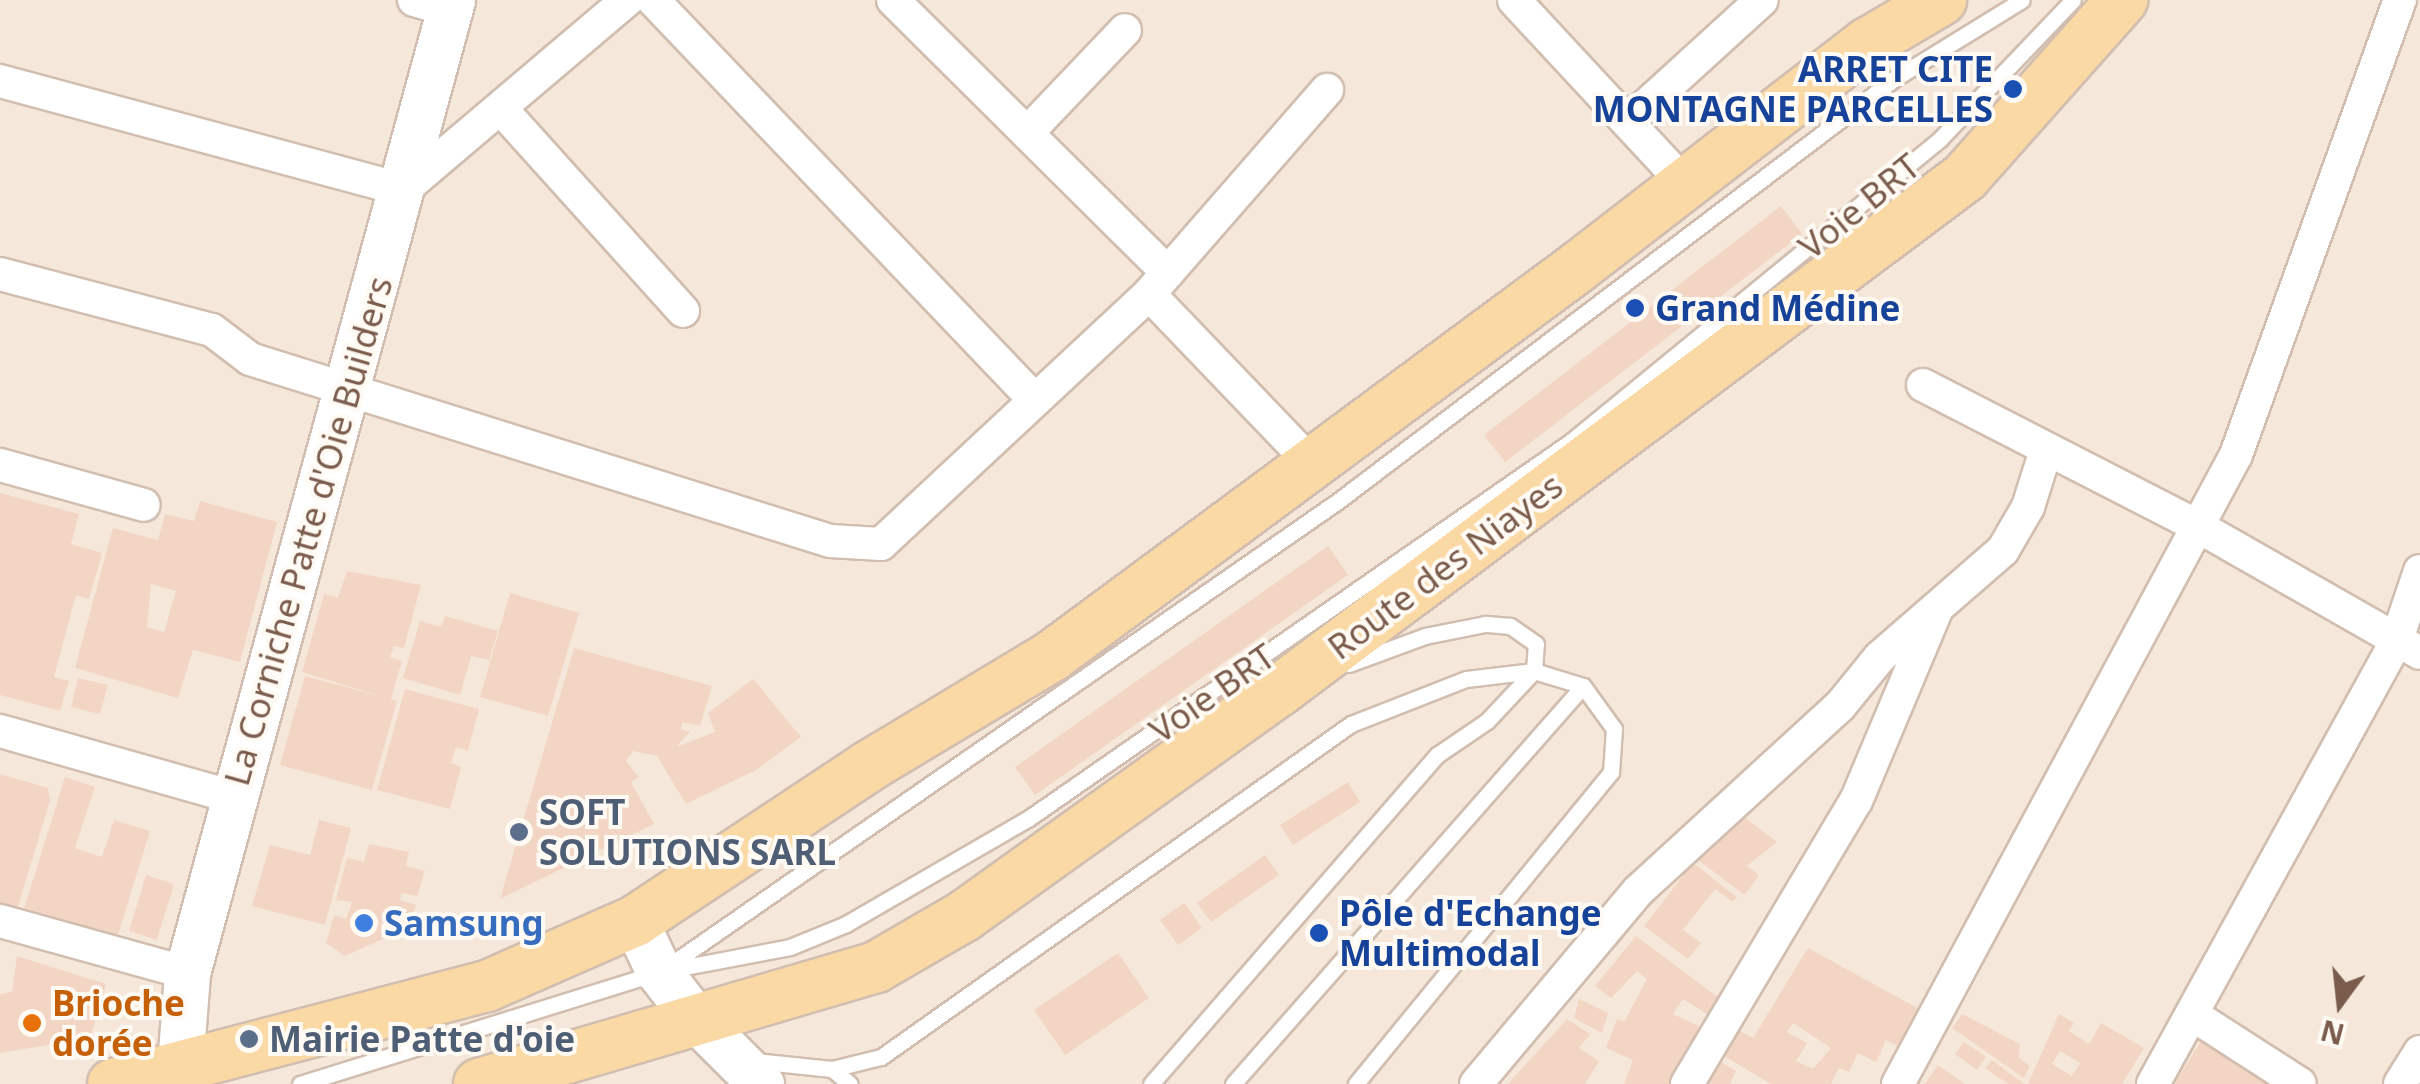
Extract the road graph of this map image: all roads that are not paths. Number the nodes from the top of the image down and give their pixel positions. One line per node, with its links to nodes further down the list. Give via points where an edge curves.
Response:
1 (627, 0): 15 (street)
2 (653, 0): 25 (street)
3 (893, 0): 17 (street)
4 (1514, 0): 16 (street)
5 (1762, 0): 16 (street)
6 (1941, 0): 18 (main road, via 1868,42)
7 (2022, 0): 41 (lane, Voie BRT, via 1894,79 1338,502)
8 (2072, 0): 41 (lane, Voie BRT, via 1940,140 1570,442 1213,694 1029,818 846,924 790,947)
9 (2122, 0): 36 (main road, Route des Niayes, via 1964,177)
10 (2400, 0): 30 (street, via 2272,364)
11 (438, 3): 19 (street, La Corniche Patte d'Oie Builders)
12 (1125, 30): 17 (street)
13 (0, 81): 19 (street)
14 (1327, 90): 21 (street)
15 (503, 111): 19 (street); 22 (street)
16 (1630, 120): 18 (street)
17 (1027, 133): 21 (street)
18 (1685, 184): 27 (main road)
19 (403, 190): 23 (street, La Corniche Patte d'Oie Builders)
20 (0, 274): 23 (street, via 212,330 250,359)
21 (1158, 284): 25 (street); 27 (street)
22 (684, 311)
23 (348, 386): 25 (street, via 830,541 880,544); 38 (street, La Corniche Patte d'Oie Builders)
24 (1924, 386): 26 (street)
25 (1032, 397)
26 (2046, 450): 30 (street); 32 (street, via 2028,506 2003,550)
27 (1313, 465): 40 (main road, via 1052,656)
28 (0, 466): 29 (street)
29 (144, 505)
30 (2201, 528): 33 (street); 58 (street)
31 (2420, 571): 33 (street)
32 (1937, 609): 56 (street, via 1638,890); 57 (street, via 1856,801)
33 (2408, 647): 44 (street)
34 (1534, 671): 35 (lane); 36 (lane, via 1536,644 1510,626 1485,624 1425,636); 47 (lane, via 1466,679 1351,724 922,1032 881,1057); 53 (lane, via 1487,721 1437,755)
35 (1583, 686): 54 (lane); 55 (lane, via 1614,729 1610,772)
36 (1280, 690): 43 (main road, Route des Niayes, via 964,916 876,967 771,1001)
37 (0, 731): 38 (street)
38 (233, 797): 42 (street, La Corniche Patte d'Oie Builders)
39 (0, 921): 42 (street)
40 (635, 921): 41 (street); 46 (main road, via 486,986)
41 (659, 972): 43 (street); 50 (lane, Voie BRT)
42 (188, 974): 46 (street, La Corniche Patte d'Oie Builders)
43 (694, 1016): 48 (street); 51 (main road, Route des Niayes)
44 (2193, 1016): 59 (street); 60 (street)
45 (2420, 1052): 61 (street)
46 (180, 1065): 49 (main road)
47 (832, 1069): 48 (lane); 52 (lane)
48 (746, 1071)
49 (114, 1084)
50 (300, 1084)
51 (479, 1084)
52 (850, 1084)
53 (1151, 1084)
54 (1234, 1084)
55 (1356, 1084)
56 (1476, 1084)
57 (1687, 1084)
58 (1898, 1084)
59 (2153, 1084)
60 (2300, 1084)
61 (2400, 1084)

